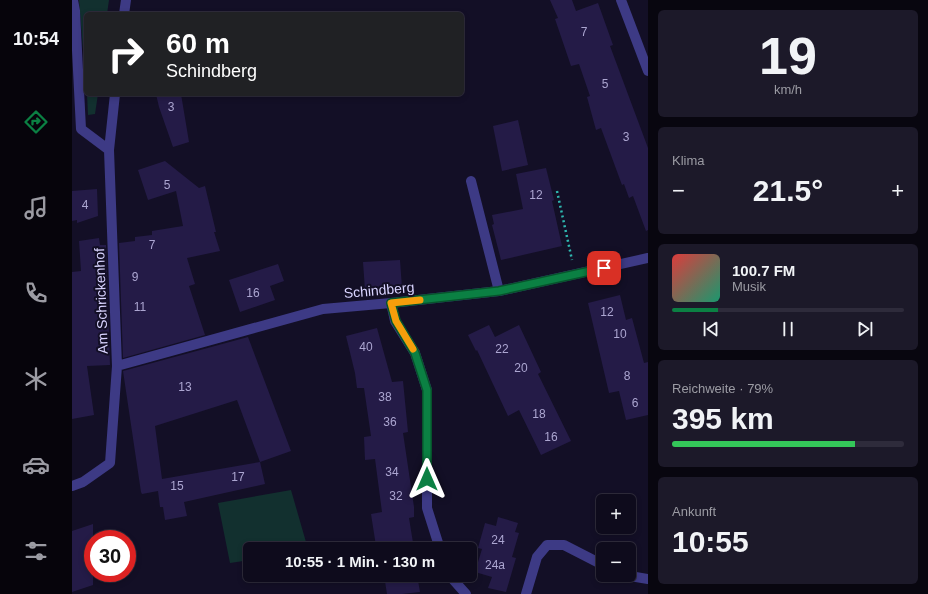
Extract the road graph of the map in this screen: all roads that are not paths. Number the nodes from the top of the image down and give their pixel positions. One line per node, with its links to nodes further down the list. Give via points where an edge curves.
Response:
1 (73, 0): 7 (street, via 81,130)
2 (126, 0): 4 (street)
3 (621, 0): 5 (street)
4 (124, 12)
5 (648, 70)
6 (115, 96): 7 (street, Am Schrickenhof)
7 (109, 150): 12 (street, Am Schrickenhof)
8 (471, 181): 10 (street)
9 (648, 258): 10 (street, Schindberg)
10 (499, 291): 11 (street, Schindberg)
11 (391, 303): 12 (street, Schindberg, via 323,309); 14 (street, via 396,321 415,353 427,390 427,508)
12 (117, 366): 13 (street, Am Schrickenhof, via 110,463 83,482)
13 (72, 486)
14 (438, 542)
15 (596, 561): 20 (street, via 564,545 547,545 538,557)
16 (636, 577): 17 (street)
17 (648, 579)
18 (455, 582): 19 (street)
19 (466, 594)
20 (526, 594)

